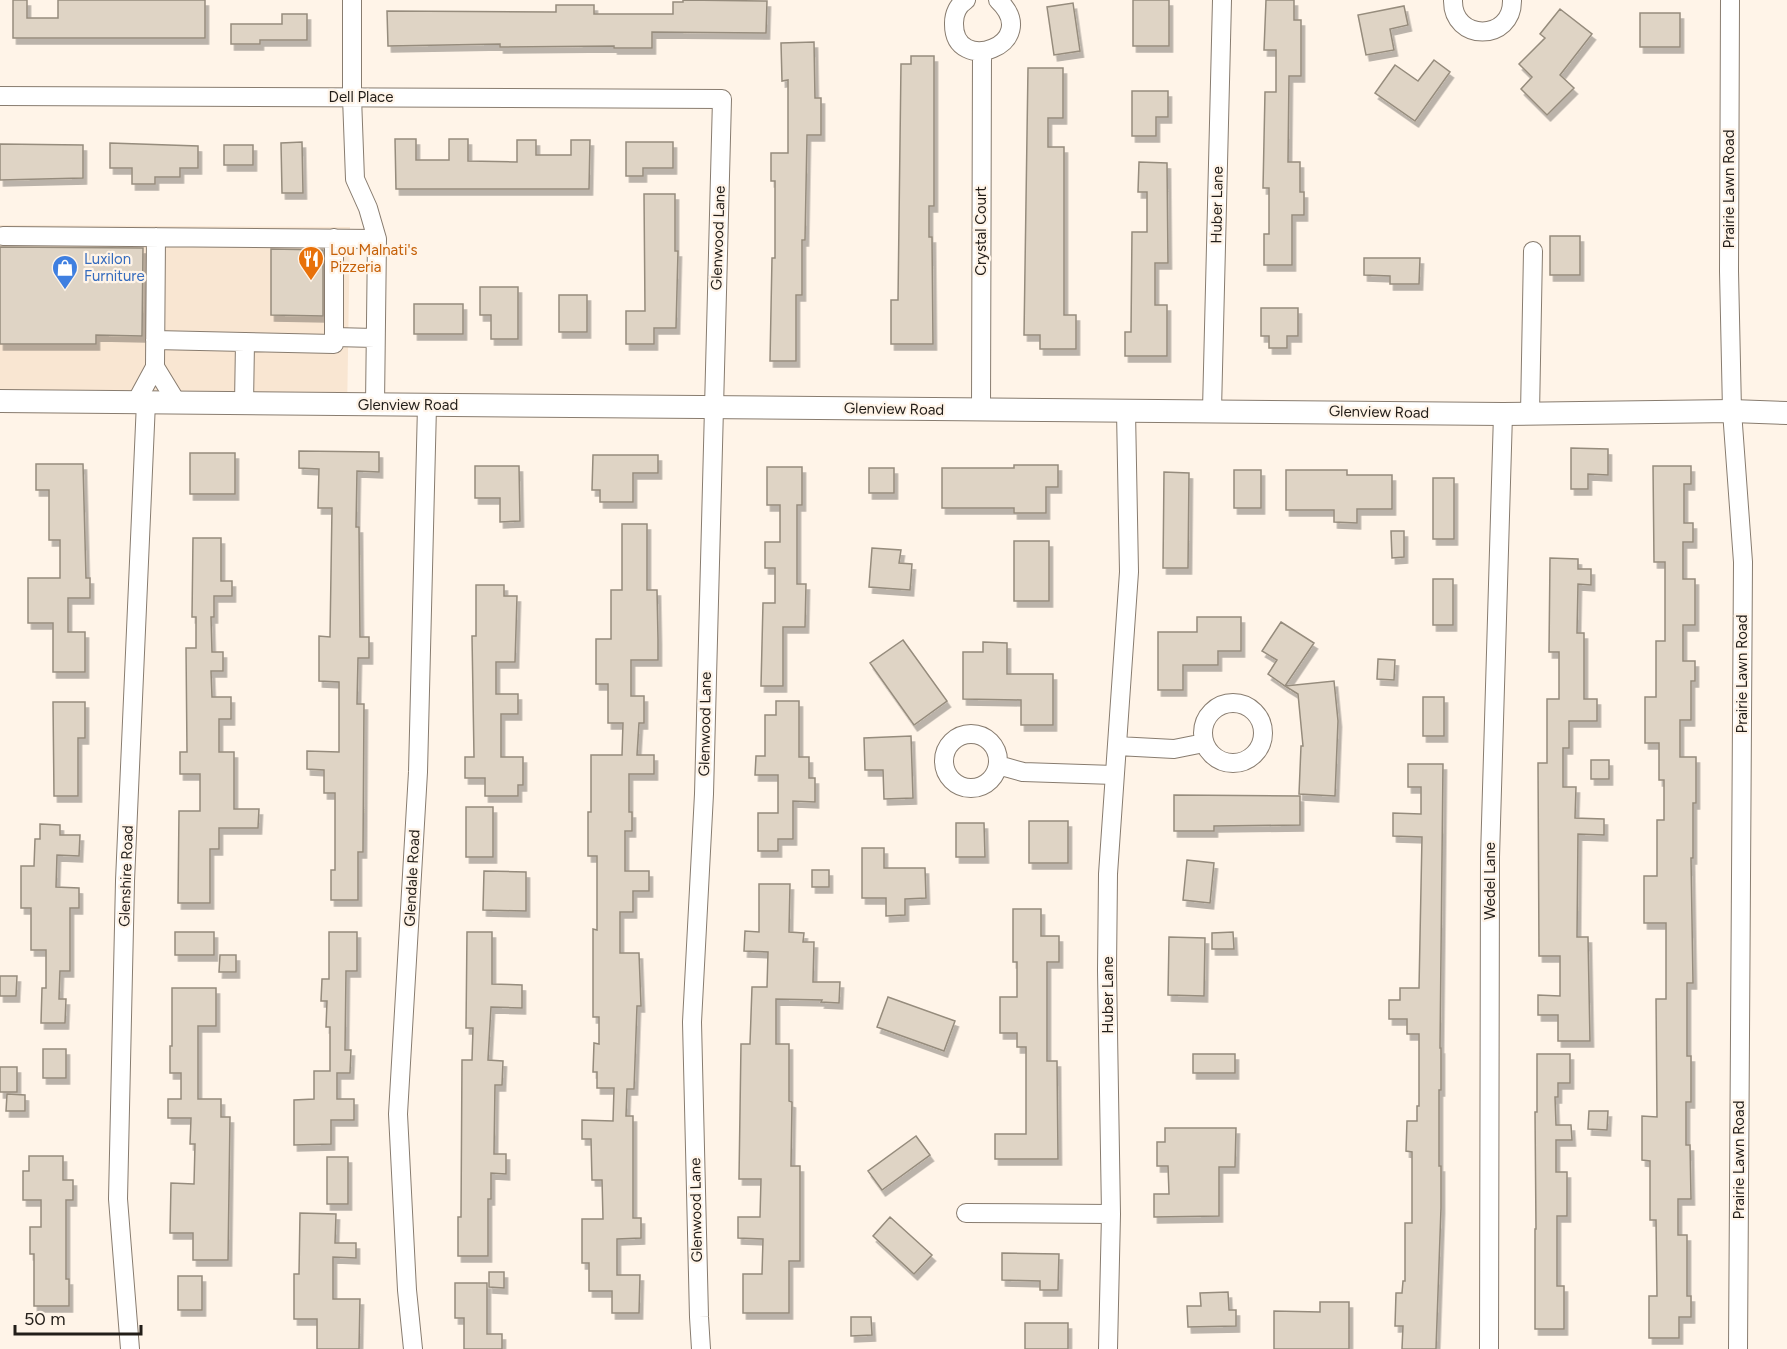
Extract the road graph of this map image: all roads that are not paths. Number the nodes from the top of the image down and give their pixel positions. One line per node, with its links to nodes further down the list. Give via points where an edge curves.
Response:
1 (352, 0): 10 (street)
2 (966, 0): 8 (street, via 957,10 954,29 964,46)
3 (998, 0): 8 (street, via 1009,14 1009,32 999,46)
4 (1222, 0): 30 (street, Huber Lane)
5 (1453, 0): 6 (street, via 1459,21 1466,28 1485,32 1503,24)
6 (1512, 0)
7 (1730, 0): 32 (street, Prairie Lawn Road)
8 (982, 52): 29 (street, Crystal Court)
9 (0, 96): 10 (street, Dell Place)
10 (352, 96): 11 (street, Dell Place); 15 (street, via 355,179)
11 (722, 99): 28 (street, Glenwood Lane)
12 (3, 236): 13 (street)
13 (156, 237): 14 (street); 19 (street)
14 (334, 238): 15 (street); 17 (street)
15 (377, 238): 18 (street)
16 (1533, 251): 35 (street)
17 (334, 337): 18 (street); 20 (street, via 334,344)
18 (375, 338): 26 (street)
19 (156, 340): 20 (street); 21 (street)
20 (245, 342): 25 (street)
21 (155, 367): 23 (street); 24 (street)
22 (0, 401): 23 (main road, Glenview Road)
23 (141, 402): 24 (main road, Glenview Road); 42 (street, Glenshire Road, via 118,1200)
24 (177, 403): 25 (main road, Glenview Road)
25 (244, 404): 26 (main road, Glenview Road)
26 (375, 405): 27 (main road, Glenview Road)
27 (427, 405): 28 (main road, Glenview Road); 43 (street, Glendale Road, via 418,772 398,1114)
28 (713, 406): 29 (main road, Glenview Road); 44 (street, Glenwood Lane, via 704,795 692,1022)
29 (981, 410): 31 (main road, Glenview Road)
30 (1212, 410): 31 (main road, Glenview Road); 34 (main road, Glenview Road)
31 (1126, 411): 37 (street, Huber Lane, via 1129,573)
32 (1732, 411): 33 (main road, Glenview Road); 35 (main road, Glenview Road); 47 (street, Prairie Lawn Road, via 1743,562)
33 (1787, 413)
34 (1503, 414): 35 (main road, Glenview Road); 46 (street, Wedel Lane, via 1490,857)
35 (1530, 414)
36 (1204, 743): 37 (street, via 1174,749)
37 (1117, 746): 39 (street, Huber Lane)
38 (998, 765): 39 (street, via 1023,772)
39 (1114, 775): 41 (street, Huber Lane, via 1107,970)
40 (966, 1213): 41 (street)
41 (1111, 1214): 45 (street, Huber Lane)
42 (130, 1349)
43 (413, 1349)
44 (701, 1349)
45 (1108, 1349)
46 (1489, 1349)
47 (1738, 1349)

